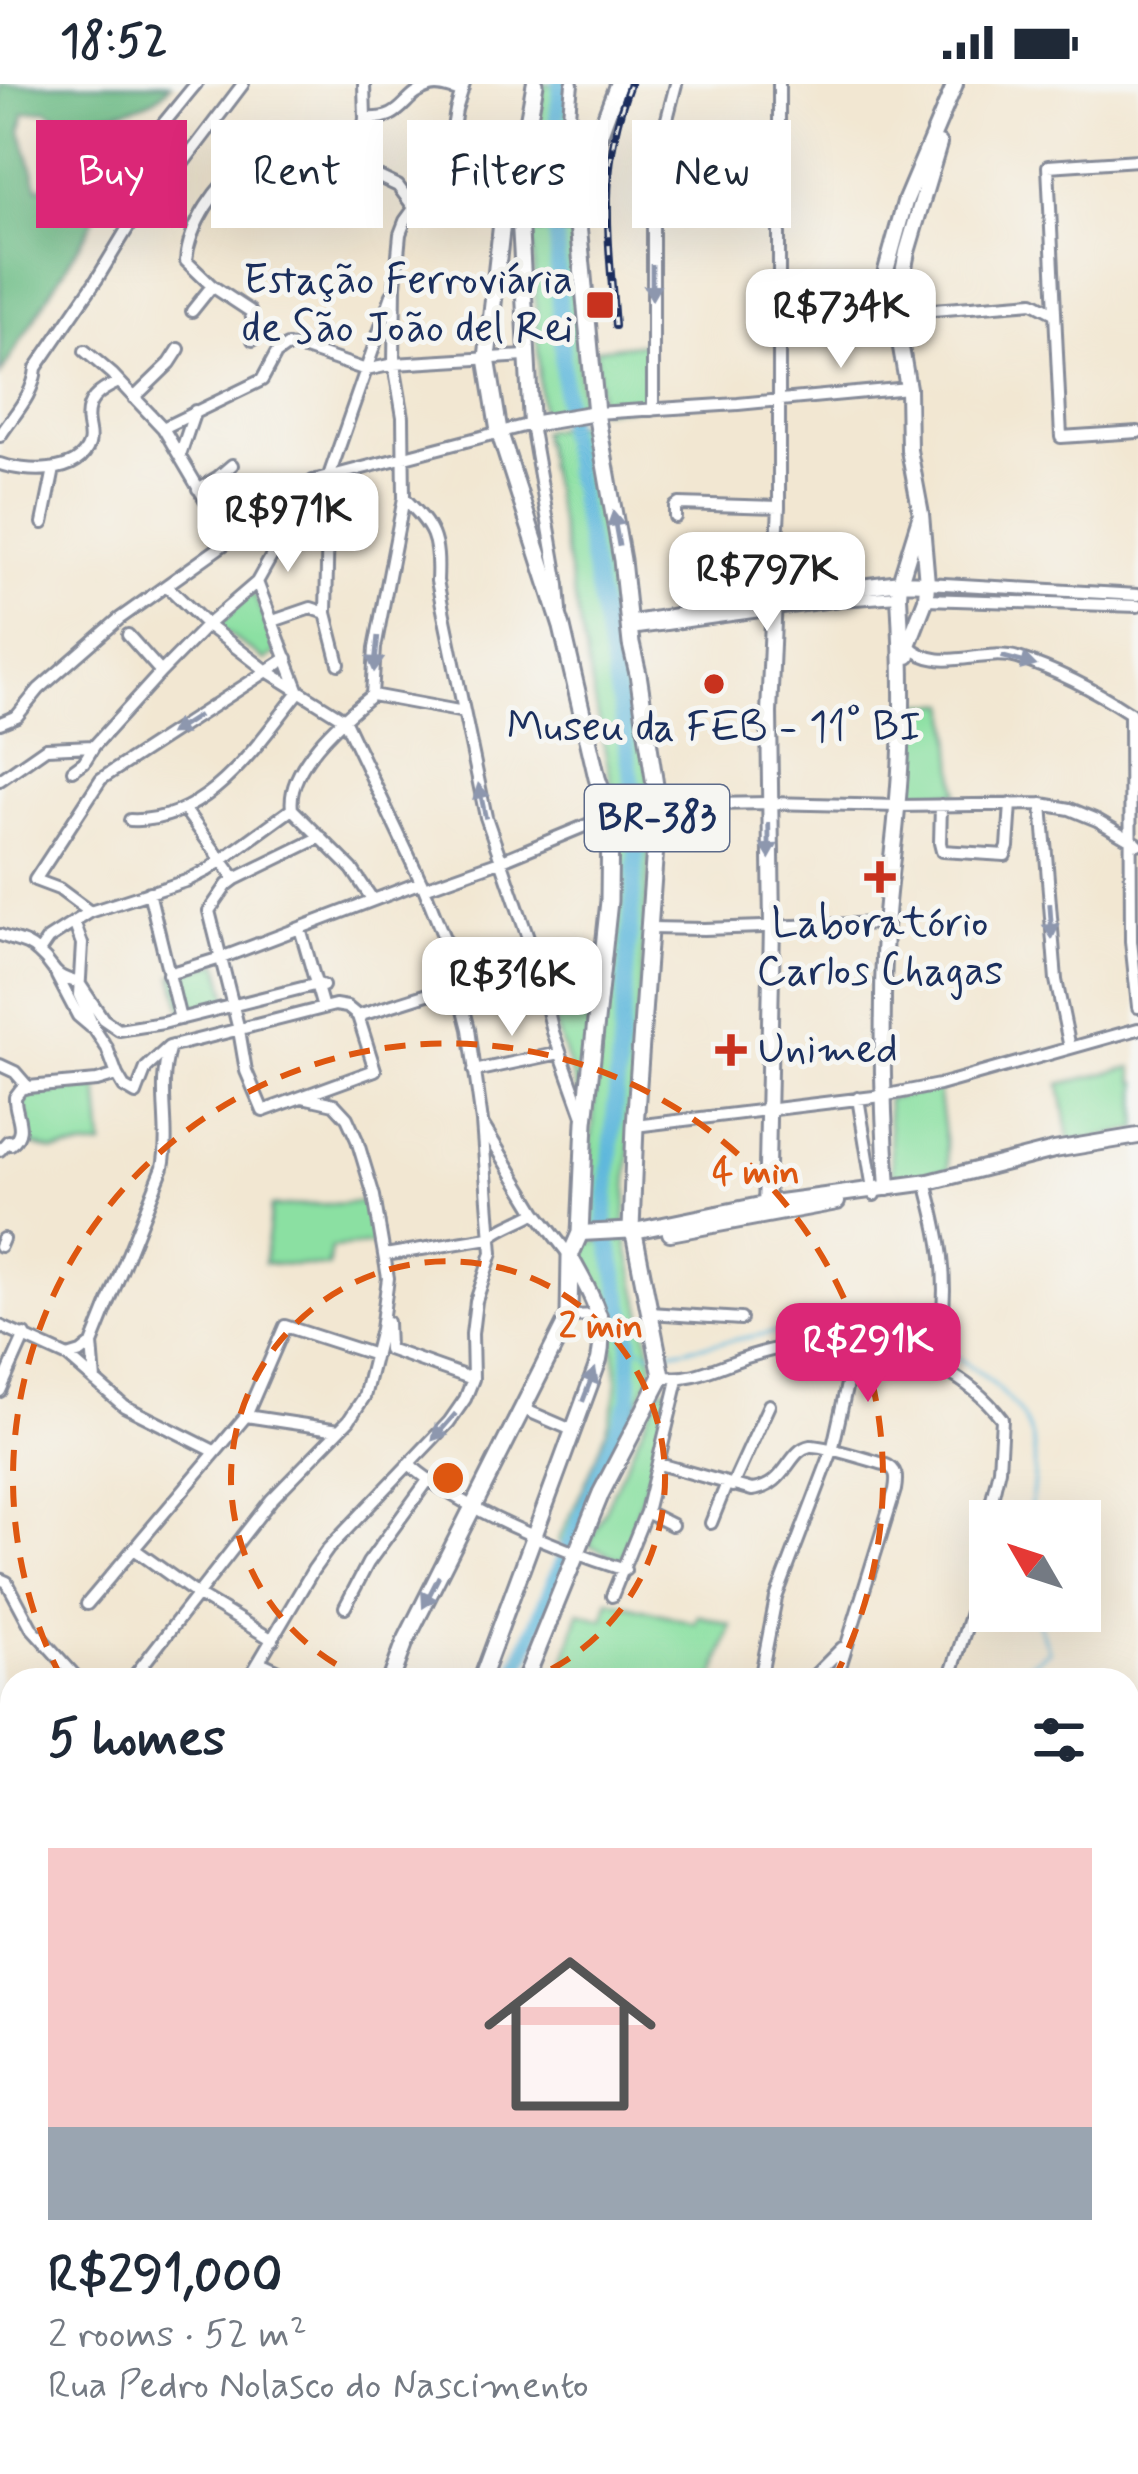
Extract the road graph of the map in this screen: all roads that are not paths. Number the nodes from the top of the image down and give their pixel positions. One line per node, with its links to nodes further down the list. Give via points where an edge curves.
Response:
1 (196, 84): 12 (street)
2 (243, 84): 52 (street, via 180,167 153,186)
3 (364, 84): 11 (street)
4 (535, 84): 14 (highway, BR-383)
5 (572, 84): 15 (street)
6 (618, 84): 16 (highway, BR-383)
7 (676, 84): 45 (street, one-way to 45, via 653,217)
8 (779, 84): 44 (street)
9 (955, 84): 30 (main road, via 905,202 884,278)
10 (462, 88): 11 (street, via 432,86 394,114); 13 (street)
11 (364, 118)
12 (165, 120)
13 (456, 120)
14 (528, 120)
15 (568, 120)
16 (605, 120)
17 (1138, 160): 27 (street, via 1048,166)
18 (383, 179): 19 (street)
19 (407, 199)
20 (211, 200): 25 (street, via 186,261)
21 (407, 221): 26 (street)
22 (511, 228): 38 (highway, BR-383, via 500,244)
23 (515, 228): 37 (main road)
24 (571, 228): 47 (highway, BR-383)
25 (212, 286): 29 (street); 32 (street, via 250,311)
26 (394, 286): 39 (street); 40 (street)
27 (1053, 290): 28 (street); 31 (street)
28 (1034, 302): 30 (street); 31 (street)
29 (192, 311)
30 (895, 313): 42 (main road)
31 (1054, 313): 51 (street, via 1060,437)
32 (254, 340)
33 (269, 345): 34 (street)
34 (287, 346): 40 (street); 46 (street, via 262,380)
35 (179, 349): 43 (street)
36 (85, 351): 41 (street)
37 (526, 356): 38 (street); 48 (main road)
38 (487, 358): 39 (street); 50 (highway, BR-383)
39 (394, 364): 40 (street); 54 (street)
40 (366, 370): 58 (street)
41 (118, 382): 43 (street); 57 (street, via 88,406 87,449)
42 (908, 388): 44 (street); 63 (main road)
43 (134, 398): 49 (street)
44 (779, 400): 45 (street); 62 (street)
45 (653, 410): 47 (street)
46 (195, 411): 49 (street); 53 (street)
47 (588, 414): 48 (main road); 77 (highway, BR-383, one-way to 47)
48 (534, 423): 50 (street); 79 (street)
49 (163, 428): 53 (street)
50 (499, 431): 54 (street); 79 (highway, BR-383)
51 (1138, 431)
52 (0, 436)
53 (180, 455): 60 (street)
54 (401, 458): 58 (street); 61 (street)
55 (0, 464): 57 (street)
56 (232, 465): 60 (street)
57 (54, 469): 65 (street)
58 (329, 476): 59 (street); 74 (street)
59 (313, 481): 66 (street); 67 (street)
60 (198, 489): 66 (street)
61 (404, 498): 88 (street, one-way to 88); 90 (street, via 428,521 438,548 437,581)
62 (779, 507): 64 (street, via 679,504); 72 (street)
63 (920, 514): 69 (main road); 70 (main road)
64 (676, 517)
65 (43, 523)
66 (235, 537): 68 (street)
67 (256, 582): 75 (street); 76 (street)
68 (166, 586): 76 (street); 92 (street)
69 (899, 589): 70 (main road); 72 (main road); 78 (main road)
70 (926, 591): 71 (street); 73 (street); 81 (main road)
71 (1138, 595)
72 (774, 603): 77 (street); 99 (main road)
73 (1138, 607)
74 (326, 613): 75 (street, via 311,608); 83 (street)
75 (272, 620): 82 (street)
76 (207, 626): 84 (street); 85 (street)
77 (629, 626): 103 (highway, BR-383)
78 (901, 626): 81 (main road); 86 (main road)
79 (562, 627): 107 (highway, BR-383)
80 (128, 635): 85 (street)
81 (908, 645): 86 (main road); 89 (street, one-way to 89, via 935,660 1015,657)
82 (286, 658): 84 (street); 87 (street)
83 (339, 664)
84 (268, 671): 87 (street); 97 (street, one-way to 97)
85 (161, 672): 93 (street)
86 (902, 684): 104 (main road)
87 (299, 692): 91 (street); 106 (street, via 238,768)
88 (372, 695): 90 (street); 91 (street)
89 (1134, 707): 96 (street)
90 (464, 712): 113 (street, one-way to 90)
91 (344, 719): 105 (street, via 305,764); 116 (street)
92 (0, 723)
93 (94, 746): 94 (street); 98 (street, via 46,748)
94 (84, 762): 95 (street); 97 (street)
95 (73, 770)
96 (1134, 772): 110 (street)
97 (101, 779): 119 (street, via 35,880)
98 (0, 780)
99 (768, 803): 103 (street); 104 (street); 122 (main road, one-way to 122)
100 (1011, 804): 101 (street); 102 (street); 102 (street, via 1005,855 942,851)
101 (1042, 804): 110 (street); 147 (street, one-way to 147, via 1056,980)
102 (940, 805): 104 (street)
103 (653, 806): 107 (street); 124 (highway, BR-383)
104 (898, 806): 121 (main road)
105 (292, 809): 109 (street); 111 (street)
106 (185, 810): 108 (street); 112 (street)
107 (613, 814): 113 (street); 135 (highway, BR-383)
108 (130, 820)
109 (322, 837): 114 (street); 118 (street)
110 (1133, 841): 138 (street)
111 (239, 845): 112 (street); 114 (street)
112 (222, 859): 115 (street); 117 (street)
113 (500, 861): 116 (street); 136 (street)
114 (253, 868): 115 (street)
115 (235, 879): 129 (street, via 209,911)
116 (423, 885): 118 (street); 133 (street)
117 (149, 892): 119 (street); 130 (street)
118 (372, 899): 123 (street)
119 (90, 912): 120 (street)
120 (74, 922): 128 (street); 132 (street, via 82,944)
121 (885, 923): 122 (street); 153 (main road)
122 (772, 926): 124 (street); 156 (main road)
123 (300, 928): 129 (street); 134 (street)
124 (650, 928): 159 (highway, BR-383)
125 (0, 935): 126 (street)
126 (14, 940): 127 (street); 128 (street)
127 (0, 950)
128 (39, 952): 131 (street)
129 (221, 958): 130 (street); 137 (street)
130 (168, 974): 141 (street)
131 (57, 976): 132 (street); 144 (street)
132 (79, 983): 142 (street, via 115,1029); 144 (street)
133 (459, 984): 140 (street); 150 (street)
134 (320, 985): 137 (street); 139 (street)
135 (600, 987): 136 (street); 158 (highway, BR-383)
136 (543, 992): 148 (street)
137 (233, 1006): 141 (street); 145 (street)
138 (1138, 1007)
139 (323, 1008): 140 (street, via 342,1005); 145 (street)
140 (358, 1016): 154 (street, via 375,1070)
141 (180, 1019): 142 (street)
142 (163, 1023): 146 (street, via 160,1036)
143 (1138, 1029): 147 (street)
144 (94, 1030): 151 (street)
145 (239, 1030): 146 (street); 154 (street, via 263,1111)
146 (170, 1047): 151 (street, via 146,1068 138,1093); 180 (street, via 164,1168)
147 (1070, 1048): 153 (street)
148 (560, 1052): 150 (street); 158 (street)
149 (0, 1065): 152 (street)
150 (474, 1071): 157 (street)
151 (117, 1076): 152 (street)
152 (28, 1087): 161 (street, via 15,1097 20,1136)
153 (882, 1096): 155 (street); 163 (main road)
154 (303, 1097): 170 (street, via 334,1104 350,1124)
155 (857, 1098): 156 (street); 163 (street)
156 (768, 1111): 159 (street); 164 (main road)
157 (482, 1122): 165 (street); 169 (street)
158 (585, 1122): 167 (highway, BR-383)
159 (634, 1126): 166 (highway, BR-383)
160 (1138, 1136): 162 (main road)
161 (0, 1150)
162 (926, 1182): 163 (main road); 178 (street, via 942,1243)
163 (879, 1190): 164 (main road)
164 (765, 1209): 166 (main road)
165 (536, 1213): 168 (street); 169 (street)
166 (622, 1232): 167 (main road); 176 (highway, BR-383)
167 (580, 1233): 168 (street); 171 (highway, BR-383)
168 (555, 1234): 171 (street)
169 (489, 1238): 170 (street); 185 (street, via 472,1334)
170 (385, 1255): 172 (street)
171 (570, 1256): 173 (main road); 174 (highway, BR-383)
172 (385, 1306): 182 (street); 185 (street, via 388,1349)
173 (601, 1315): 174 (street); 192 (main road, one-way to 173, via 599,1360)
174 (569, 1316): 189 (highway, BR-383)
175 (741, 1319): 176 (street)
176 (652, 1322): 184 (highway, BR-383)
177 (0, 1326): 179 (street)
178 (941, 1330)
179 (25, 1335): 183 (street); 187 (street)
180 (92, 1343): 183 (street); 186 (street)
181 (855, 1348): 184 (street, via 788,1347); 194 (street); 225 (street, via 935,1364 1002,1419 979,1588)
182 (375, 1355): 190 (street, via 285,1326); 191 (street, via 364,1397)
183 (68, 1357): 186 (street)
184 (667, 1374): 196 (street); 205 (highway)
185 (473, 1379): 195 (street, one-way to 195, via 458,1411)
186 (95, 1381): 193 (street, via 124,1406)
187 (0, 1391)
188 (769, 1405): 198 (street)
189 (521, 1408): 192 (street); 199 (highway, BR-383)
190 (246, 1416): 191 (street); 193 (street)
191 (339, 1430): 208 (street, via 271,1500)
192 (572, 1430): 203 (main road)
193 (214, 1451): 204 (street)
194 (832, 1451): 198 (street, via 806,1447 766,1488); 213 (street, via 897,1473); 222 (street, via 776,1598)
195 (410, 1465): 197 (street); 212 (street, via 328,1549)
196 (659, 1465): 198 (street); 200 (street)
197 (429, 1479): 199 (street); 211 (street)
198 (729, 1485): 201 (street)
199 (475, 1506): 203 (street); 219 (highway, BR-383, one-way to 219)
200 (646, 1512): 202 (street); 206 (street)
201 (711, 1523)
202 (672, 1526)
203 (533, 1534): 205 (street); 220 (main road)
204 (134, 1549): 208 (street); 210 (street)
205 (573, 1554): 206 (street); 221 (highway)
206 (625, 1570): 209 (street)
207 (0, 1580): 215 (street)
208 (198, 1595): 212 (street); 216 (street)
209 (612, 1596)
210 (87, 1604)
211 (345, 1607)
212 (273, 1640): 214 (street)
213 (844, 1646): 223 (street); 224 (street)
214 (260, 1662): 217 (street); 218 (street)
215 (68, 1668)
216 (140, 1668)
217 (256, 1668)
218 (273, 1668)
219 (395, 1668)
220 (486, 1668)
221 (530, 1668)
222 (762, 1668)
223 (821, 1668)
224 (839, 1668)
225 (953, 1668)

